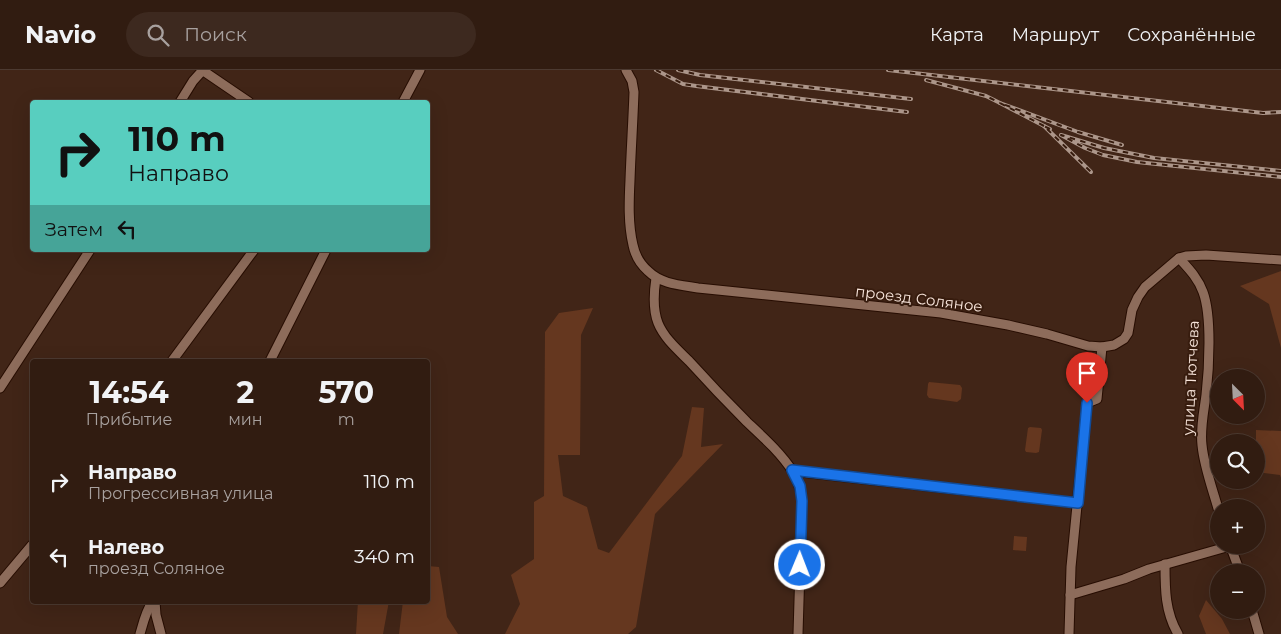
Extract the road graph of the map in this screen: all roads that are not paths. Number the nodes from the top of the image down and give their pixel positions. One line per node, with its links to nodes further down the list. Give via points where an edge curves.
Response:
1 (420, 70): 6 (street)
2 (626, 70): 12 (street, via 634,92 629,194 631,234 640,263)
3 (202, 71): 4 (street); 5 (street)
4 (181, 100)
5 (247, 100)
6 (404, 100)
7 (89, 252): 16 (street)
8 (253, 252): 14 (street)
9 (325, 252): 15 (street)
10 (1179, 258): 11 (street, via 1206,255); 13 (street, via 1138,297 1124,340); 18 (street, улица Тютчева, via 1198,282 1207,306 1207,382 1201,431)
11 (1281, 260)
12 (656, 278): 13 (street, проезд Соляное, via 698,288 942,313 1008,324); 17 (street, via 656,314 666,338)
13 (1102, 347): 19 (street, via 1097,399 1087,403)
14 (173, 359)
15 (271, 359)
16 (0, 388)
17 (792, 470): 19 (street); 30 (street, via 800,486 802,501)
18 (1216, 499)
19 (1078, 503): 24 (street)
20 (30, 547): 23 (street)
21 (1210, 552): 22 (street)
22 (1165, 564): 24 (street); 32 (street, via 1165,595)
23 (0, 583)
24 (1070, 595): 31 (street)
25 (151, 604): 28 (street)
26 (154, 604): 29 (street)
27 (1255, 619): 33 (street)
28 (140, 634)
29 (161, 634)
30 (798, 634)
31 (1069, 634)
32 (1178, 634)
33 (1259, 634)

